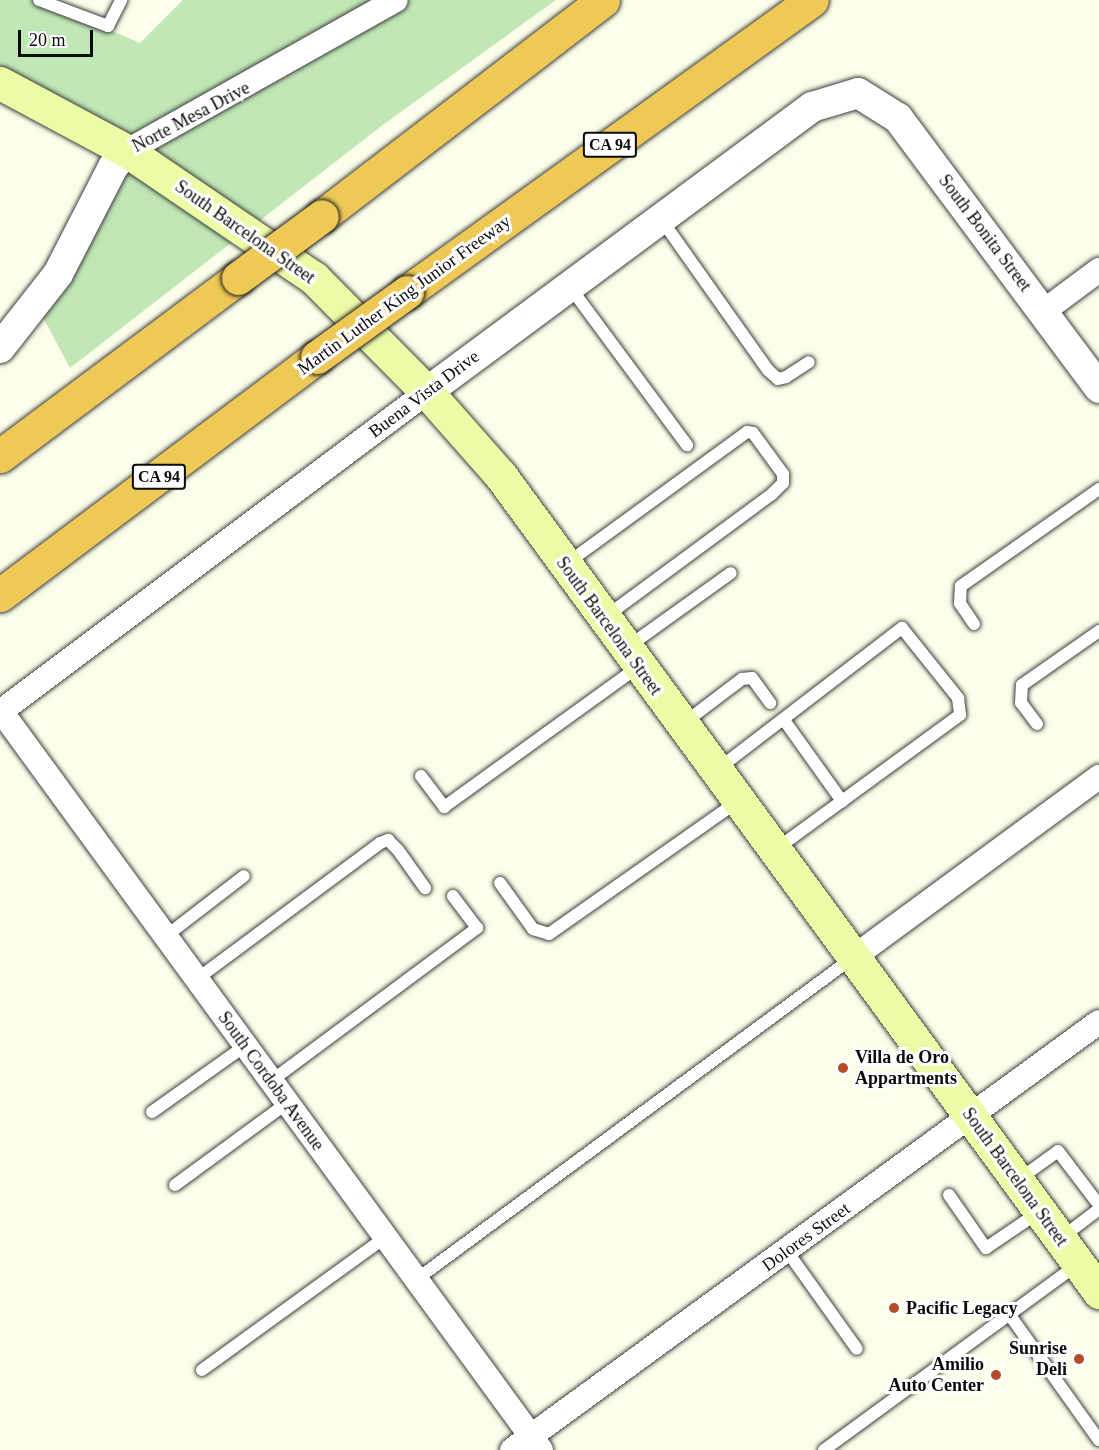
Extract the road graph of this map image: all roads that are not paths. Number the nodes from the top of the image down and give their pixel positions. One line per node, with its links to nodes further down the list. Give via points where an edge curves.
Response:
1 (39, 0): 2 (lane, via 108,26)
2 (121, 0)
3 (396, 0): 8 (street, Norte Mesa Drive)
4 (603, 0): 18 (highway, bridge)
5 (812, 0): 22 (highway, Martin Luther King Junior Freeway / CA 94, bridge, via 317,357)
6 (0, 84): 8 (main road, South Barcelona Street)
7 (858, 93): 9 (street, Buena Vista Drive, via 812,107); 12 (street, South Bonita Street, via 898,118)
8 (127, 151): 13 (street, Norte Mesa Drive, via 113,167 58,274); 16 (main road, South Barcelona Street, via 314,278)
9 (661, 219): 11 (street, Buena Vista Drive); 14 (lane, via 768,370 778,379)
10 (1099, 270): 12 (street)
11 (570, 286): 16 (street, Buena Vista Drive); 17 (lane)
12 (1044, 311): 15 (street, South Bonita Street)
13 (0, 348)
14 (809, 362)
15 (1099, 388)
16 (427, 392): 20 (main road, South Barcelona Street, via 501,476); 28 (street, Buena Vista Drive)
17 (687, 445)
18 (0, 456)
19 (1099, 489): 24 (lane, via 961,586 960,603)
20 (565, 565): 23 (main road, South Barcelona Street); 23 (lane, via 747,432 753,433 783,474 783,483 772,494)
21 (731, 573): 26 (lane)
22 (0, 595)
23 (603, 618): 26 (main road, South Barcelona Street)
24 (974, 624)
25 (1099, 631): 30 (lane, via 1022,685 1021,703)
26 (632, 657): 31 (main road, South Barcelona Street); 33 (lane, via 444,807)
27 (770, 703): 31 (lane, via 752,678 742,679)
28 (0, 712): 42 (street, South Cordoba Avenue)
29 (784, 720): 32 (lane); 35 (lane); 35 (lane, via 902,628 958,698 960,715)
30 (1037, 724)
31 (681, 725): 32 (main road, South Barcelona Street)
32 (715, 772): 36 (main road, South Barcelona Street)
33 (421, 776)
34 (1099, 777): 43 (street)
35 (842, 801): 37 (lane)
36 (738, 802): 37 (main road, South Barcelona Street); 39 (lane, via 549,934 533,929)
37 (773, 851): 43 (main road, South Barcelona Street)
38 (244, 876): 42 (lane)
39 (500, 883)
40 (425, 888): 44 (lane, via 398,850 388,840 380,843)
41 (453, 896): 47 (lane, via 477,928)
42 (166, 936): 44 (street, South Cordoba Avenue)
43 (851, 959): 50 (main road, South Barcelona Street); 60 (lane)
44 (197, 979): 46 (street, South Cordoba Avenue)
45 (1099, 1022): 50 (street, Dolores Street)
46 (245, 1046): 47 (street, South Cordoba Avenue); 49 (lane)
47 (271, 1081): 48 (street, South Cordoba Avenue)
48 (287, 1103): 52 (lane); 57 (street, South Cordoba Avenue)
49 (152, 1112)
50 (970, 1115): 51 (main road, South Barcelona Street); 58 (street, Dolores Street)
51 (1017, 1181): 53 (lane, via 1058,1151); 56 (main road, South Barcelona Street)
52 (174, 1185)
53 (1095, 1189): 55 (lane)
54 (949, 1195): 56 (lane, via 986,1248)
55 (1099, 1207): 59 (lane)
56 (1040, 1211): 59 (main road, South Barcelona Street)
57 (386, 1237): 60 (street, South Cordoba Avenue); 64 (lane)
58 (787, 1251): 63 (lane); 66 (street, Dolores Street)
59 (1069, 1251): 61 (main road, South Barcelona Street); 62 (lane)
60 (417, 1279): 66 (street, South Cordoba Avenue)
61 (1099, 1292)
62 (1009, 1314): 65 (lane); 67 (lane)
63 (857, 1349)
64 (202, 1370)
65 (1099, 1440)
66 (528, 1445)
67 (824, 1450)

